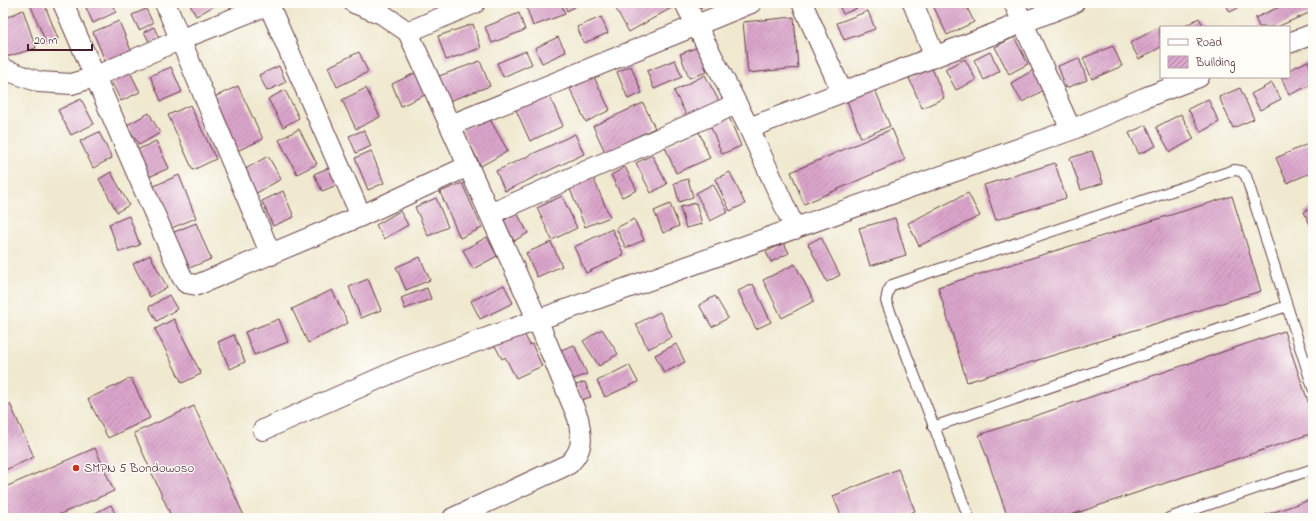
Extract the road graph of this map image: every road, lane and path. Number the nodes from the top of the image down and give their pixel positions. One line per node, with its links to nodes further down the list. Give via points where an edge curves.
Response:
1 (63, 3): 20 (street)
2 (165, 3): 16 (street)
3 (270, 3): 16 (street); 29 (street)
4 (354, 3): 14 (street, via 382,14)
5 (475, 3): 14 (street)
6 (685, 3): 13 (street)
7 (751, 3): 13 (street)
8 (802, 3): 22 (street)
9 (913, 3): 18 (street)
10 (1014, 3): 12 (street)
11 (1074, 3): 12 (street)
12 (1022, 23): 18 (street); 26 (street)
13 (696, 25): 23 (street); 24 (street)
14 (408, 32): 24 (street)
15 (1313, 34): 17 (street)
16 (180, 40): 20 (street); 31 (street)
17 (1290, 43)
18 (934, 55): 22 (street)
19 (3, 69): 20 (street, via 39,82 57,84 72,84)
20 (94, 77): 31 (street, via 186,283 197,285)
21 (1196, 78): 26 (street)
22 (842, 92): 25 (street)
23 (736, 104): 25 (street); 28 (street)
24 (451, 125): 27 (street)
25 (749, 128): 30 (street)
26 (1071, 130): 30 (street)
27 (468, 166): 28 (street); 29 (street)
28 (490, 214): 33 (street)
29 (361, 216): 31 (street)
30 (795, 229): 33 (street)
31 (270, 255)
32 (1288, 306): 34 (lane); 35 (lane); 35 (lane, via 1246,176 1241,171 1234,170 892,285 886,301)
33 (537, 319): 36 (street, via 405,367); 38 (street, via 578,418 581,443 578,454 569,464)
34 (1313, 388)
35 (933, 427): 39 (lane)
36 (263, 430)
37 (1313, 469): 40 (lane)
38 (453, 518)
39 (969, 518)
40 (1169, 518)

